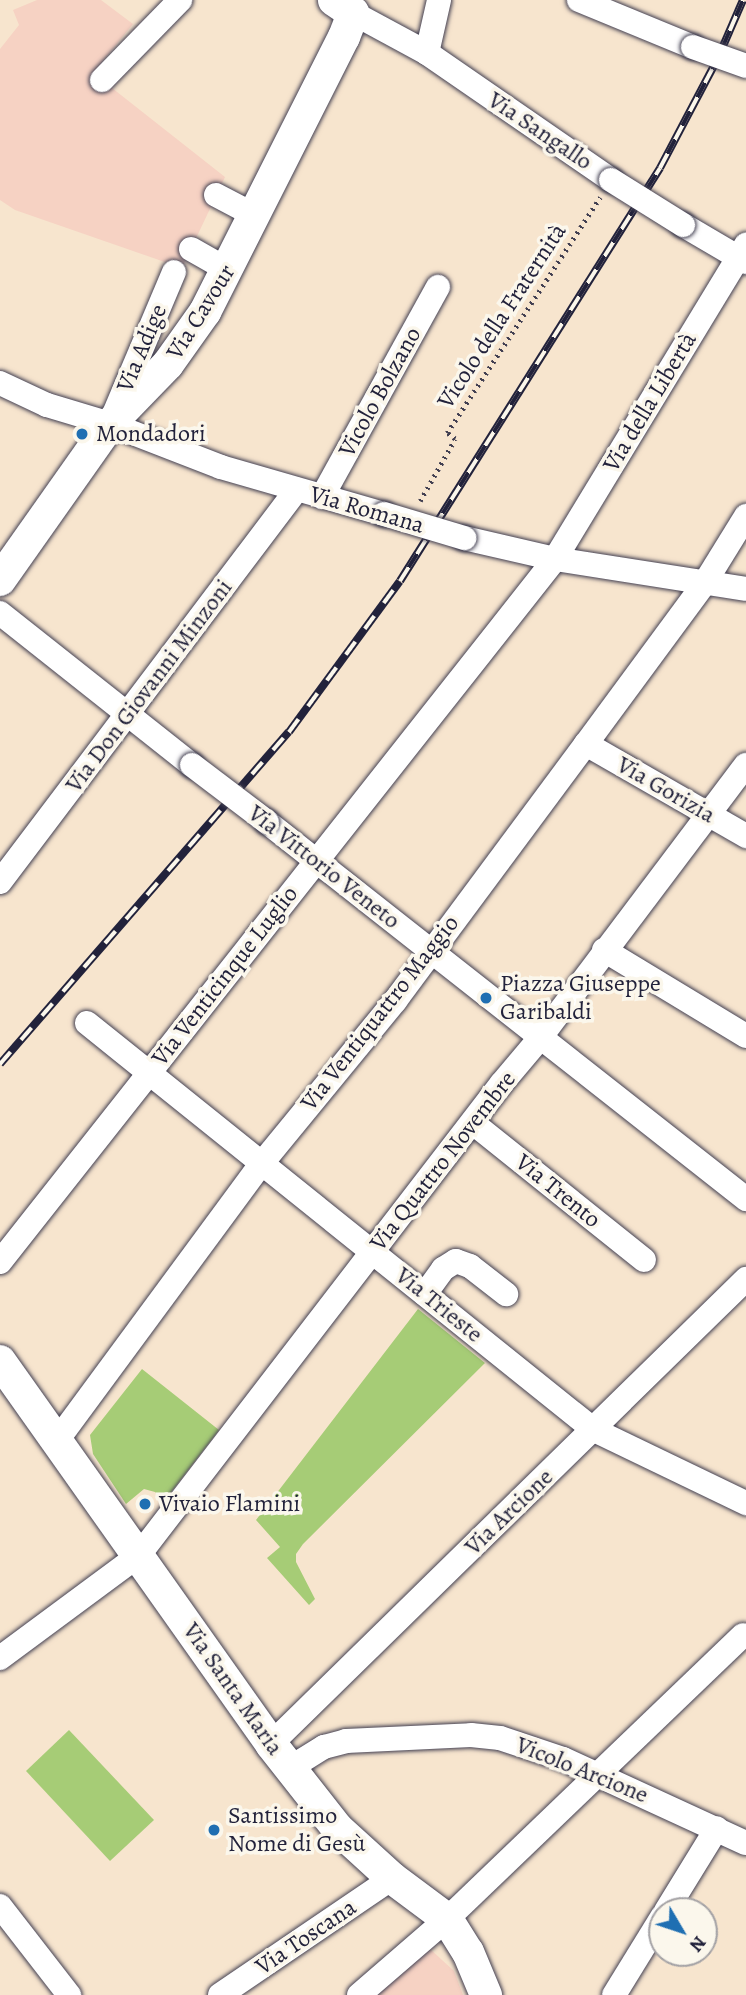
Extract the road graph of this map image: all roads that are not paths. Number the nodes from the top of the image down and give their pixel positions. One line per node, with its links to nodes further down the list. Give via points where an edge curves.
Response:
1 (180, 0): 8 (street)
2 (439, 0): 6 (street)
3 (579, 0): 5 (street)
4 (344, 6): 6 (street, Via Sangallo); 10 (main road, Via Cavour)
5 (618, 7): 7 (street, bridge, via 693,47)
6 (427, 53): 12 (street, Via Sangallo, bridge, via 611,180 683,225)
7 (746, 66)
8 (102, 80)
9 (216, 195): 10 (street)
10 (256, 216): 13 (main road, Via Cavour)
11 (191, 249): 13 (street)
12 (743, 255): 21 (street, Via della Libertà)
13 (228, 270): 17 (main road, Via Cavour, via 177,353)
14 (174, 272): 17 (street, Via Adige)
15 (438, 287): 19 (street, Vicolo Bolzano)
16 (0, 383): 17 (street, Via Romana, via 60,410)
17 (110, 424): 18 (street, Via Romana, via 221,467); 22 (main road, Via Cavour)
18 (297, 490): 19 (street, Via Romana); 26 (street, Via Don Giovanni Minzoni)
19 (322, 497): 21 (street, Via Romana, bridge)
20 (746, 516): 23 (street, Via Ventiquattro Maggio)
21 (555, 559): 23 (street, Via Romana); 31 (street, Via Venticinque Luglio)
22 (0, 580)
23 (704, 584): 24 (street, Via Romana); 27 (street, Via Ventiquattro Maggio)
24 (746, 589)
25 (0, 613): 26 (street, Via Vittorio Veneto)
26 (128, 713): 31 (street, Via Vittorio Veneto, bridge); 32 (street, Via Don Giovanni Minzoni)
27 (586, 744): 29 (street, Via Gorizia); 33 (street, Via Ventiquattro Maggio)
28 (746, 765): 29 (street, Via Quattro Novembre)
29 (709, 814): 30 (street, Via Gorizia); 34 (street, Via Quattro Novembre)
30 (746, 836)
31 (316, 859): 33 (street, Via Vittorio Veneto); 38 (street, Via Venticinque Luglio)
32 (5, 866)
33 (431, 950): 37 (street, Via Vittorio Veneto); 40 (street, Via Ventiquattro Maggio)
34 (604, 950): 36 (street); 37 (street, Via Quattro Novembre)
35 (87, 1023): 38 (street, Via Trieste)
36 (746, 1035)
37 (540, 1038): 39 (street, Via Quattro Novembre); 41 (street, Via Vittorio Veneto)
38 (148, 1073): 40 (street, Via Trieste); 44 (street, Via Venticinque Luglio)
39 (472, 1123): 42 (street, Via Quattro Novembre); 43 (street, Via Trento)
40 (262, 1163): 42 (street, Via Trieste); 50 (street, Via Ventiquattro Maggio)
41 (741, 1186)
42 (374, 1251): 46 (street, Via Trieste); 52 (street, Via Quattro Novembre)
43 (643, 1259)
44 (0, 1262)
45 (746, 1279): 49 (street, Via Arcione)
46 (425, 1294): 47 (street, Via Trieste, via 443,1269 456,1261 470,1266); 49 (street, Via Trieste)
47 (506, 1294)
48 (0, 1361): 50 (main road, Via Santa Maria)
49 (594, 1430): 51 (street, Via Trieste); 55 (street, Via Arcione)
50 (56, 1442): 52 (main road, Via Santa Maria)
51 (746, 1503)
52 (139, 1555): 54 (street, Via Quattro Novembre); 55 (main road, Via Santa Maria)
53 (743, 1635): 56 (street)
54 (0, 1658)
55 (281, 1756): 56 (street, Vicolo Arcione, via 340,1742 471,1735 519,1742); 59 (main road, Via Santa Maria, via 337,1828)
56 (597, 1774): 57 (street, Vicolo Arcione); 62 (street)
57 (717, 1829): 58 (street, Vicolo Arcione); 60 (street)
58 (746, 1843)
59 (391, 1878): 62 (main road, Via Santa Maria); 65 (street, Via Toscana)
60 (675, 1897)
61 (4, 1919): 64 (street)
62 (447, 1919): 66 (street); 67 (main road, Via Santa Maria, via 468,1952)
63 (648, 1940): 68 (street)
64 (69, 1995)
65 (220, 1995)
66 (359, 1995)
67 (486, 1995)
68 (614, 1995)

